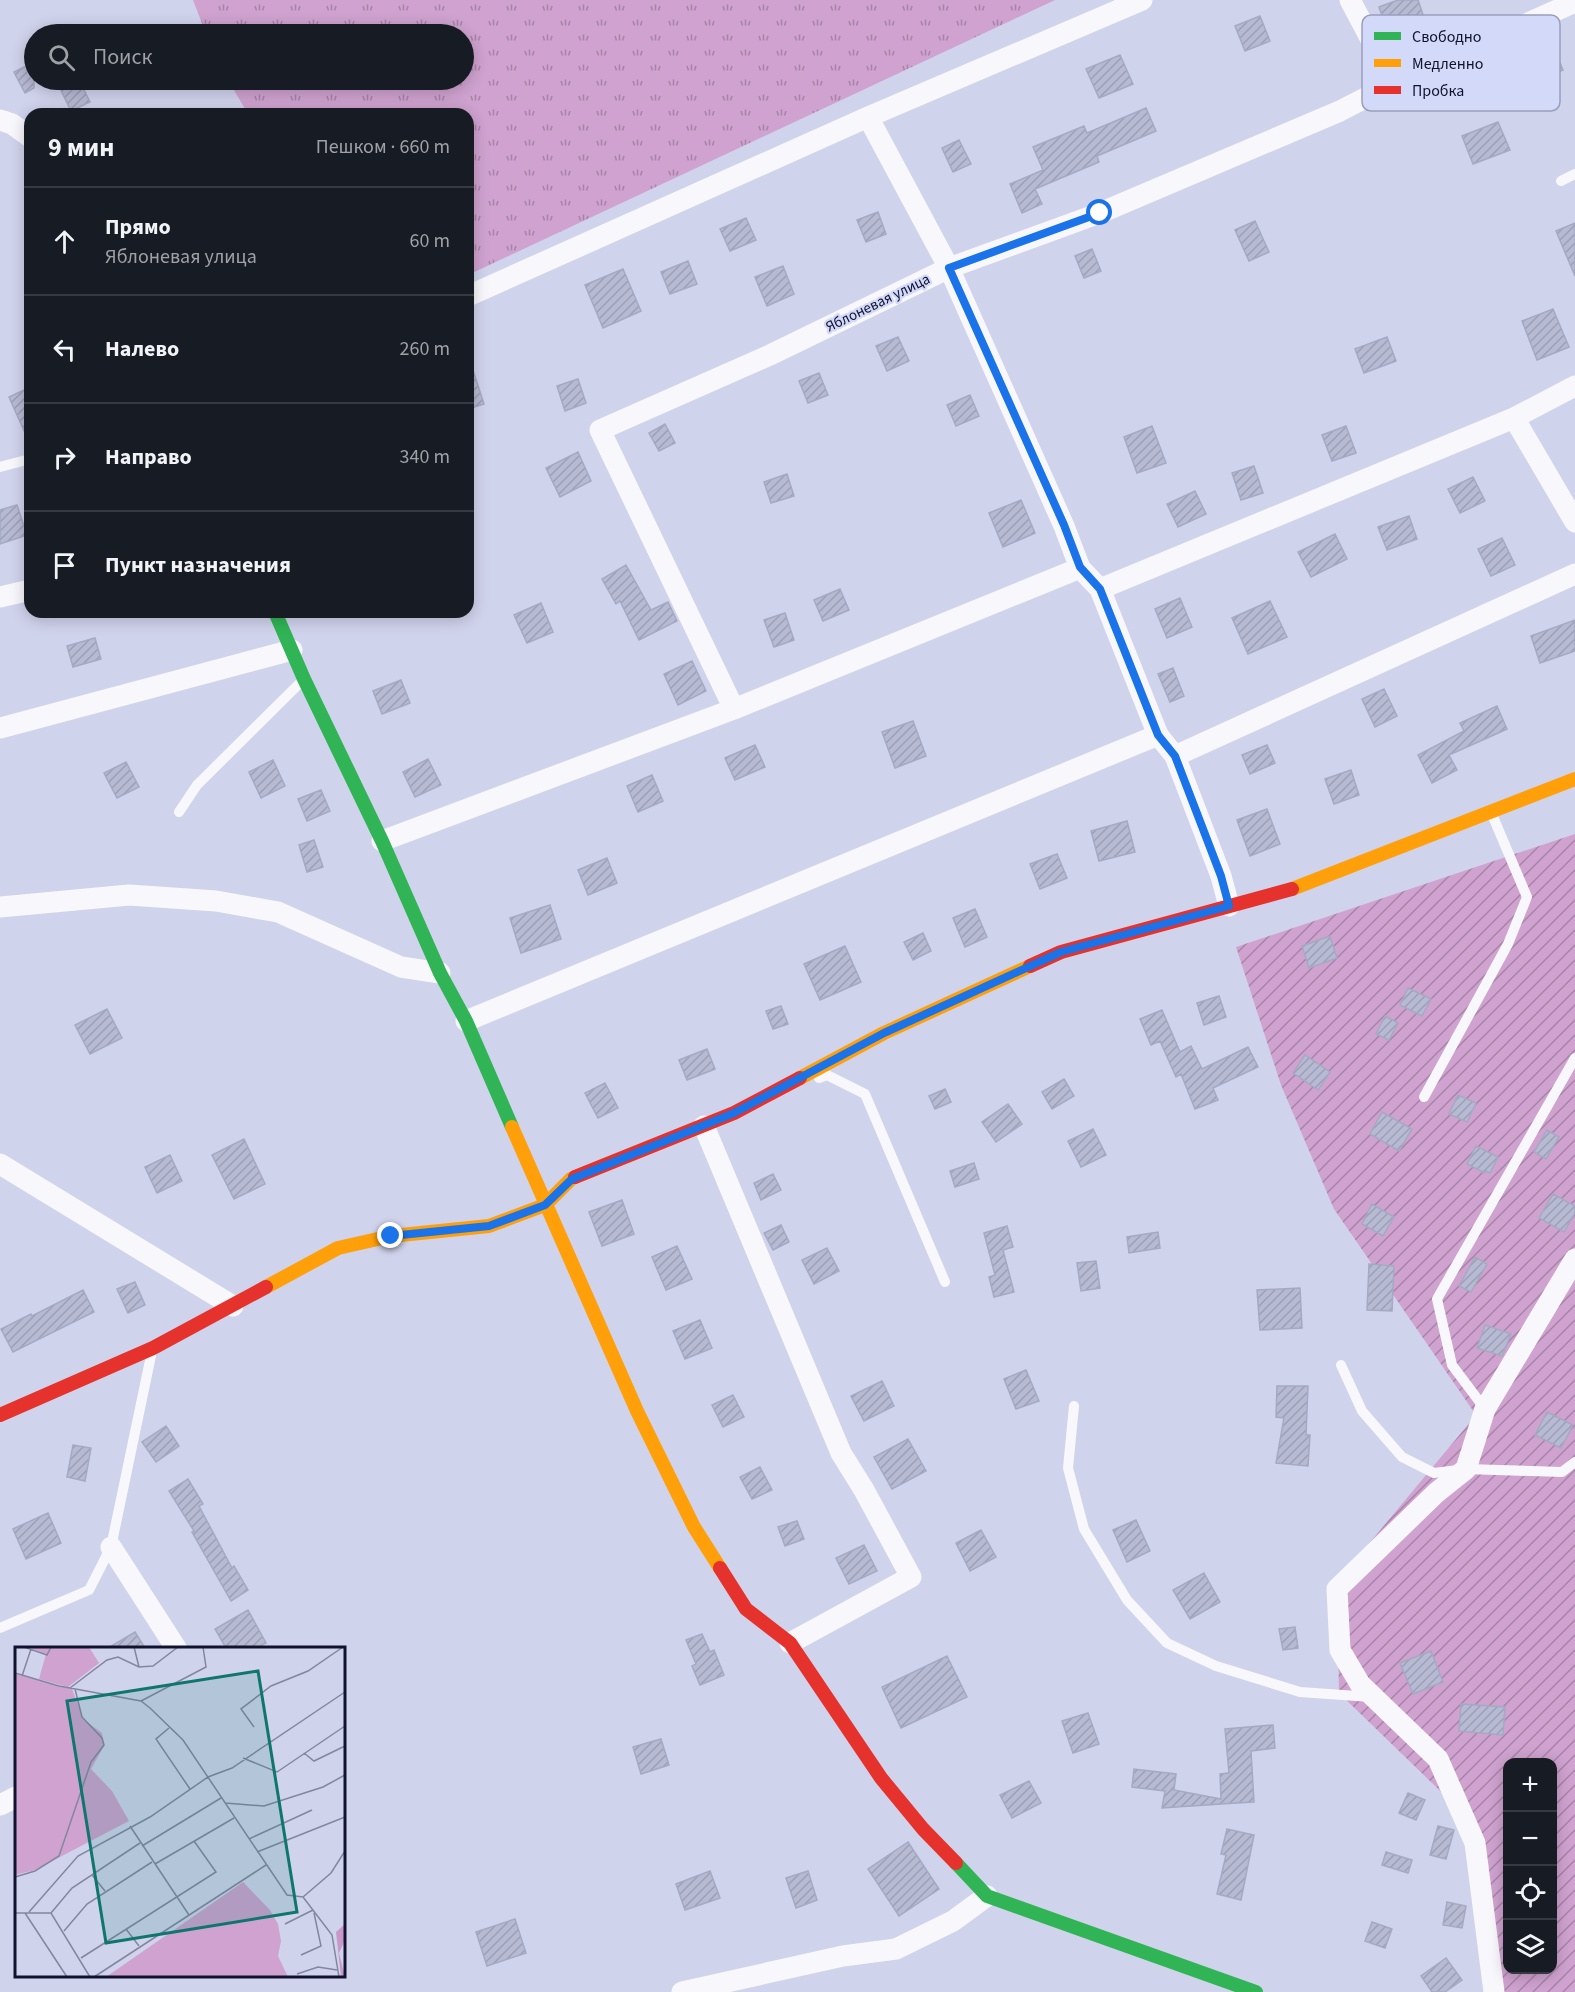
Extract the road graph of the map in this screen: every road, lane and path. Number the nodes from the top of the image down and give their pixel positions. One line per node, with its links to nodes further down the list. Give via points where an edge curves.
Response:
1 (1142, 0): 7 (street)
2 (1350, 0): 5 (street)
3 (1575, 2): 4 (street, Яблоневая улица)
4 (1546, 15)
5 (1362, 23)
6 (1362, 100): 12 (street, Яблоневая улица, via 1100,213)
7 (868, 117): 12 (street); 13 (street)
8 (0, 120): 9 (street)
9 (24, 133)
10 (1575, 174): 11 (lane)
11 (1561, 181)
12 (949, 268): 19 (street); 27 (street, Яблоневая улица, via 770,356 600,430)
13 (474, 293)
14 (1575, 386): 15 (street)
15 (1515, 418): 18 (street); 21 (street)
16 (24, 461): 17 (lane)
17 (0, 467)
18 (1575, 522)
19 (1080, 567): 21 (street); 27 (street)
20 (1575, 574): 30 (street)
21 (1100, 589): 29 (street)
22 (24, 591): 23 (street)
23 (0, 597)
24 (278, 618): 25 (street)
25 (292, 650): 26 (street); 28 (street)
26 (304, 679): 32 (lane, via 197,785); 34 (street)
27 (734, 709): 34 (street)
28 (0, 728)
29 (1158, 735): 30 (street); 38 (street)
30 (1175, 756): 35 (street)
31 (1575, 779): 33 (street)
32 (179, 812)
33 (1491, 812): 35 (street, via 1292,889); 40 (lane, via 1527,897 1508,944)
34 (382, 841): 37 (street)
35 (1229, 906): 41 (street, via 1061,952 884,1033)
36 (0, 907): 37 (street, via 129,895 216,901 278,912 401,967)
37 (440, 973): 38 (street)
38 (466, 1021): 44 (street)
39 (1575, 1058): 51 (lane, via 1437,1299 1452,1365)
40 (1424, 1097)
41 (734, 1113): 42 (street); 46 (lane, via 826,1075 865,1094)
42 (704, 1126): 44 (street, via 572,1179); 57 (street, via 842,1453 911,1577)
43 (0, 1164): 47 (street)
44 (545, 1205): 47 (street, via 489,1226 391,1236 338,1248); 57 (street, via 637,1411 694,1527 746,1609)
45 (1575, 1258): 51 (street)
46 (945, 1282)
47 (233, 1306): 48 (street)
48 (153, 1348): 52 (street); 55 (lane)
49 (1341, 1365): 54 (lane, via 1362,1411 1402,1457 1434,1473)
50 (1074, 1406): 59 (lane, via 1068,1468 1084,1529 1127,1600 1167,1643 1216,1666 1300,1692)
51 (1485, 1409): 54 (street)
52 (0, 1415)
53 (1575, 1462): 54 (lane, via 1562,1472)
54 (1466, 1469): 59 (street, via 1337,1589 1340,1650 1360,1684)
55 (111, 1547): 56 (lane, via 89,1590); 58 (street)
56 (0, 1628)
57 (790, 1643): 62 (street, via 881,1778)
58 (175, 1647)
59 (1374, 1698): 65 (street, via 1438,1759 1475,1844)
60 (15, 1798): 61 (street)
61 (0, 1805)
62 (987, 1896): 63 (street, via 953,1921 896,1949 843,1956); 64 (street)
63 (682, 1992)
64 (1256, 1992)
65 (1494, 1992)

